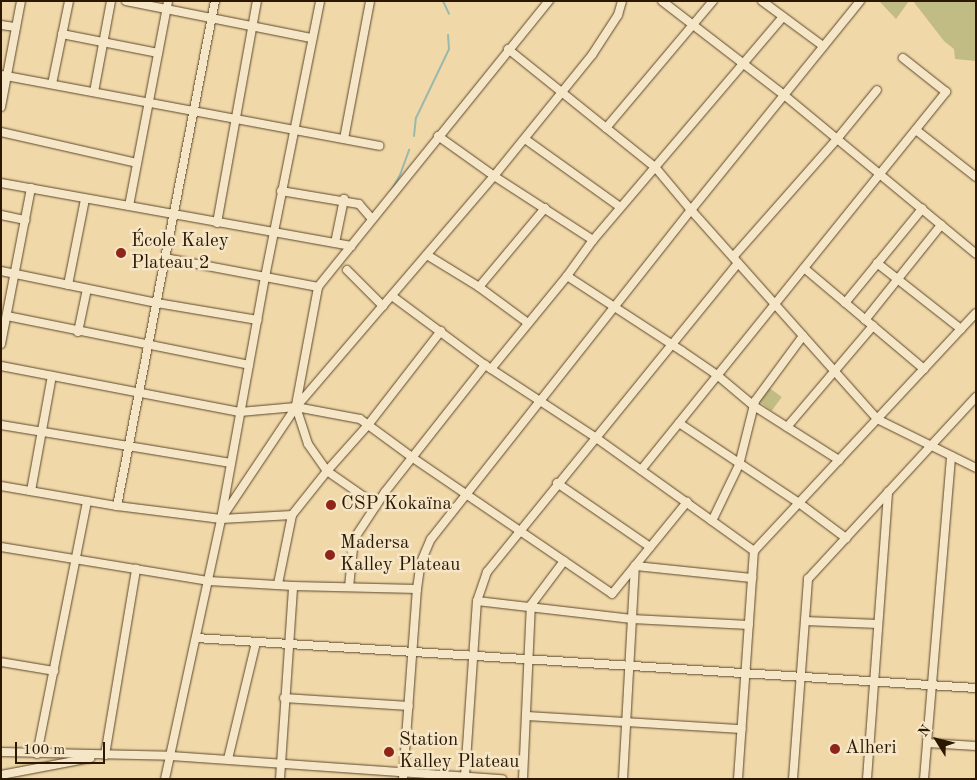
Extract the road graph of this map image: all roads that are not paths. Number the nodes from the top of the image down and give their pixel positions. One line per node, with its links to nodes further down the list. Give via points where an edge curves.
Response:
1 (21, 1): 21 (street)
2 (69, 1): 22 (street)
3 (111, 1): 24 (street)
4 (126, 1): 15 (street)
5 (215, 1): 16 (street)
6 (257, 1): 20 (street)
7 (320, 1): 23 (street)
8 (370, 1): 45 (street)
9 (549, 1): 26 (street)
10 (622, 1): 34 (street, via 603,41)
11 (662, 1): 19 (street)
12 (713, 1): 19 (street)
13 (762, 1): 17 (street)
14 (860, 1): 25 (street)
15 (167, 5): 16 (street); 27 (street)
16 (212, 17): 20 (street); 38 (street)
17 (783, 17): 25 (street); 29 (street)
18 (1, 24): 21 (street)
19 (694, 24): 29 (street); 40 (street)
20 (252, 26): 23 (street); 39 (street)
21 (16, 27): 30 (street)
22 (62, 34): 24 (street); 31 (street)
23 (312, 38): 41 (street)
24 (104, 42): 27 (street); 33 (street)
25 (823, 46): 35 (street)
26 (508, 49): 34 (street); 44 (street)
27 (158, 53): 36 (street)
28 (903, 58): 42 (street, via 946,92)
29 (744, 63): 35 (street); 50 (street)
30 (4, 75): 31 (street); 37 (street)
31 (52, 84): 33 (street)
32 (877, 90): 47 (street)
33 (94, 92): 36 (street)
34 (562, 93): 40 (street); 46 (street)
35 (784, 95): 47 (street); 63 (street)
36 (148, 102): 38 (street); 49 (street)
37 (1, 107)
38 (194, 111): 39 (street); 64 (street)
39 (236, 119): 41 (street); 68 (street)
40 (606, 128): 50 (street)
41 (293, 130): 45 (street); 56 (street)
42 (916, 130): 51 (street); 53 (street)
43 (1, 132): 49 (street)
44 (438, 136): 52 (street); 66 (street)
45 (344, 139): 48 (street)
46 (525, 139): 52 (street); 60 (street)
47 (837, 139): 51 (street); 77 (street)
48 (379, 146)
49 (137, 163): 59 (street)
50 (655, 167): 60 (street); 63 (street)
51 (880, 174): 62 (street); 79 (street)
52 (494, 176): 61 (street); 75 (street)
53 (976, 177)
54 (1, 183): 55 (street)
55 (31, 188): 57 (street); 67 (street)
56 (281, 192): 58 (street); 70 (street)
57 (85, 199): 59 (street); 86 (street)
58 (344, 200): 66 (street, via 360,204); 72 (street)
59 (129, 206): 64 (street)
60 (620, 207): 71 (street)
61 (545, 208): 71 (street); 88 (street)
62 (922, 209): 69 (street); 78 (street)
63 (691, 210): 77 (street); 95 (street)
64 (174, 214): 68 (street); 76 (street)
65 (1, 215): 67 (street)
66 (372, 219): 73 (street)
67 (25, 220): 82 (street)
68 (218, 223): 70 (street)
69 (941, 225): 74 (street); 85 (street)
70 (274, 233): 72 (street); 83 (street)
71 (593, 240): 84 (street)
72 (335, 242): 73 (street)
73 (351, 246): 87 (street)
74 (976, 254)
75 (427, 255): 88 (street); 90 (street)
76 (165, 258): 83 (street); 91 (street)
77 (735, 260): 93 (street); 108 (street)
78 (877, 263): 85 (street); 92 (street)
79 (804, 268): 92 (street); 93 (street)
80 (347, 270): 94 (street)
81 (1, 271): 82 (street)
82 (16, 274): 86 (street); 97 (street)
83 (265, 276): 87 (street); 98 (street)
84 (567, 276): 95 (street); 100 (street)
85 (898, 279): 99 (street); 102 (street)
86 (68, 285): 89 (street)
87 (318, 286): 120 (street)
88 (479, 287): 100 (street)
89 (86, 289): 91 (street); 104 (street)
90 (392, 296): 94 (street); 103 (street)
91 (157, 302): 98 (street); 107 (street)
92 (845, 303): 99 (street)
93 (775, 304): 105 (street); 115 (street)
94 (383, 306): 120 (street)
95 (615, 307): 108 (street); 118 (street)
96 (976, 314): 102 (street)
97 (7, 316): 104 (street); 106 (street)
98 (258, 320): 109 (street)
99 (865, 320): 101 (street)
100 (528, 323): 111 (street)
101 (873, 326): 112 (street); 113 (street)
102 (961, 329): 112 (street)
103 (441, 331): 111 (street); 125 (street)
104 (78, 332): 107 (street)
105 (803, 336): 113 (street); 119 (street)
106 (1, 344)
107 (149, 344): 109 (street); 116 (street)
108 (672, 344): 115 (street); 128 (street)
109 (249, 365): 121 (street)
110 (1, 366): 114 (street)
111 (488, 367): 118 (street); 132 (street)
112 (924, 369): 122 (street)
113 (834, 371): 122 (street); 126 (street)
114 (52, 376): 116 (street); 127 (street)
115 (717, 376): 119 (street); 123 (street)
116 (139, 392): 121 (street); 129 (street)
117 (976, 397): 130 (street)
118 (540, 401): 128 (street); 143 (street)
119 (754, 406): 126 (street); 135 (street)
120 (296, 407): 121 (street); 125 (street, via 360,419); 138 (street, via 308,444); 150 (street)
121 (240, 412): 134 (street)
122 (877, 419): 130 (street); 133 (street)
123 (679, 422): 135 (street); 137 (street)
124 (1, 425): 127 (street)
125 (368, 425): 132 (street); 138 (street)
126 (787, 427): 133 (street)
127 (42, 432): 129 (street); 141 (street)
128 (595, 437): 137 (street); 139 (street)
129 (129, 446): 134 (street); 148 (street)
130 (931, 446): 131 (street); 142 (street)
131 (951, 456): 136 (street); 186 (street)
132 (413, 458): 143 (street); 147 (street)
133 (839, 460): 146 (street)
134 (231, 464): 150 (street)
135 (739, 464): 146 (street); 151 (street)
136 (976, 468)
137 (641, 470): 145 (street)
138 (327, 471): 147 (street); 149 (street)
139 (557, 483): 152 (street); 155 (street)
140 (1, 486): 141 (street)
141 (32, 491): 144 (street)
142 (888, 492): 153 (street); 171 (street)
143 (467, 494): 152 (street); 166 (street, via 431,539)
144 (87, 501): 148 (street); 157 (street)
145 (686, 502): 151 (street); 155 (street)
146 (799, 503): 153 (street); 156 (street)
147 (376, 505): 165 (street, via 354,539)
148 (117, 506): 150 (street)
149 (292, 515): 150 (street); 163 (street)
150 (221, 519): 162 (street)
151 (712, 521): 156 (street)
152 (520, 530): 158 (street); 167 (street, via 487,572)
153 (846, 538): 170 (street, via 808,579)
154 (1, 547): 157 (street)
155 (650, 547): 159 (street)
156 (754, 551): 161 (street)
157 (75, 559): 160 (street); 181 (street)
158 (564, 561): 159 (street, via 612,594); 168 (street)
159 (635, 566): 161 (street); 169 (street)
160 (136, 569): 162 (street); 197 (street)
161 (752, 578): 172 (street)
162 (209, 581): 163 (street); 173 (street)
163 (278, 584): 164 (street)
164 (293, 586): 165 (street); 175 (street)
165 (349, 587): 166 (street)
166 (417, 588): 176 (street)
167 (477, 601): 168 (street); 177 (street)
168 (531, 606): 169 (street); 178 (street)
169 (632, 619): 172 (street); 180 (street)
170 (805, 621): 171 (street); 184 (street)
171 (878, 624): 185 (street)
172 (749, 625): 183 (street)
173 (196, 638): 174 (street); 198 (street)
174 (256, 642): 175 (street); 199 (street)
175 (288, 644): 176 (street); 188 (street)
176 (411, 652): 177 (street); 189 (street)
177 (474, 656): 178 (street); 203 (street)
178 (529, 660): 180 (street); 190 (street)
179 (2, 662): 181 (street); 182 (street)
180 (629, 666): 183 (street); 191 (street)
181 (54, 670): 196 (street)
182 (1, 671)
183 (746, 673): 184 (street); 192 (street)
184 (801, 677): 185 (street); 210 (street)
185 (874, 682): 186 (street); 211 (street)
186 (931, 685): 187 (street); 193 (street)
187 (976, 688)
188 (284, 698): 189 (street); 200 (street)
189 (409, 706): 201 (street)
190 (527, 716): 191 (street); 207 (street)
191 (626, 722): 192 (street); 208 (street)
192 (742, 729): 209 (street)
193 (927, 743): 194 (street); 212 (street)
194 (976, 746)
195 (1, 752): 196 (street)
196 (37, 754): 197 (street)
197 (105, 755): 198 (street); 202 (street)
198 (171, 756): 199 (street); 204 (street)
199 (228, 760): 200 (street)
200 (281, 763): 201 (street); 205 (street)
201 (404, 775): 203 (street)
202 (1, 776)
203 (464, 776): 206 (street)
204 (165, 779)
205 (280, 779)
206 (502, 779)
207 (523, 779)
208 (623, 779)
209 (738, 779)
210 (793, 779)
211 (867, 779)
212 (924, 779)

